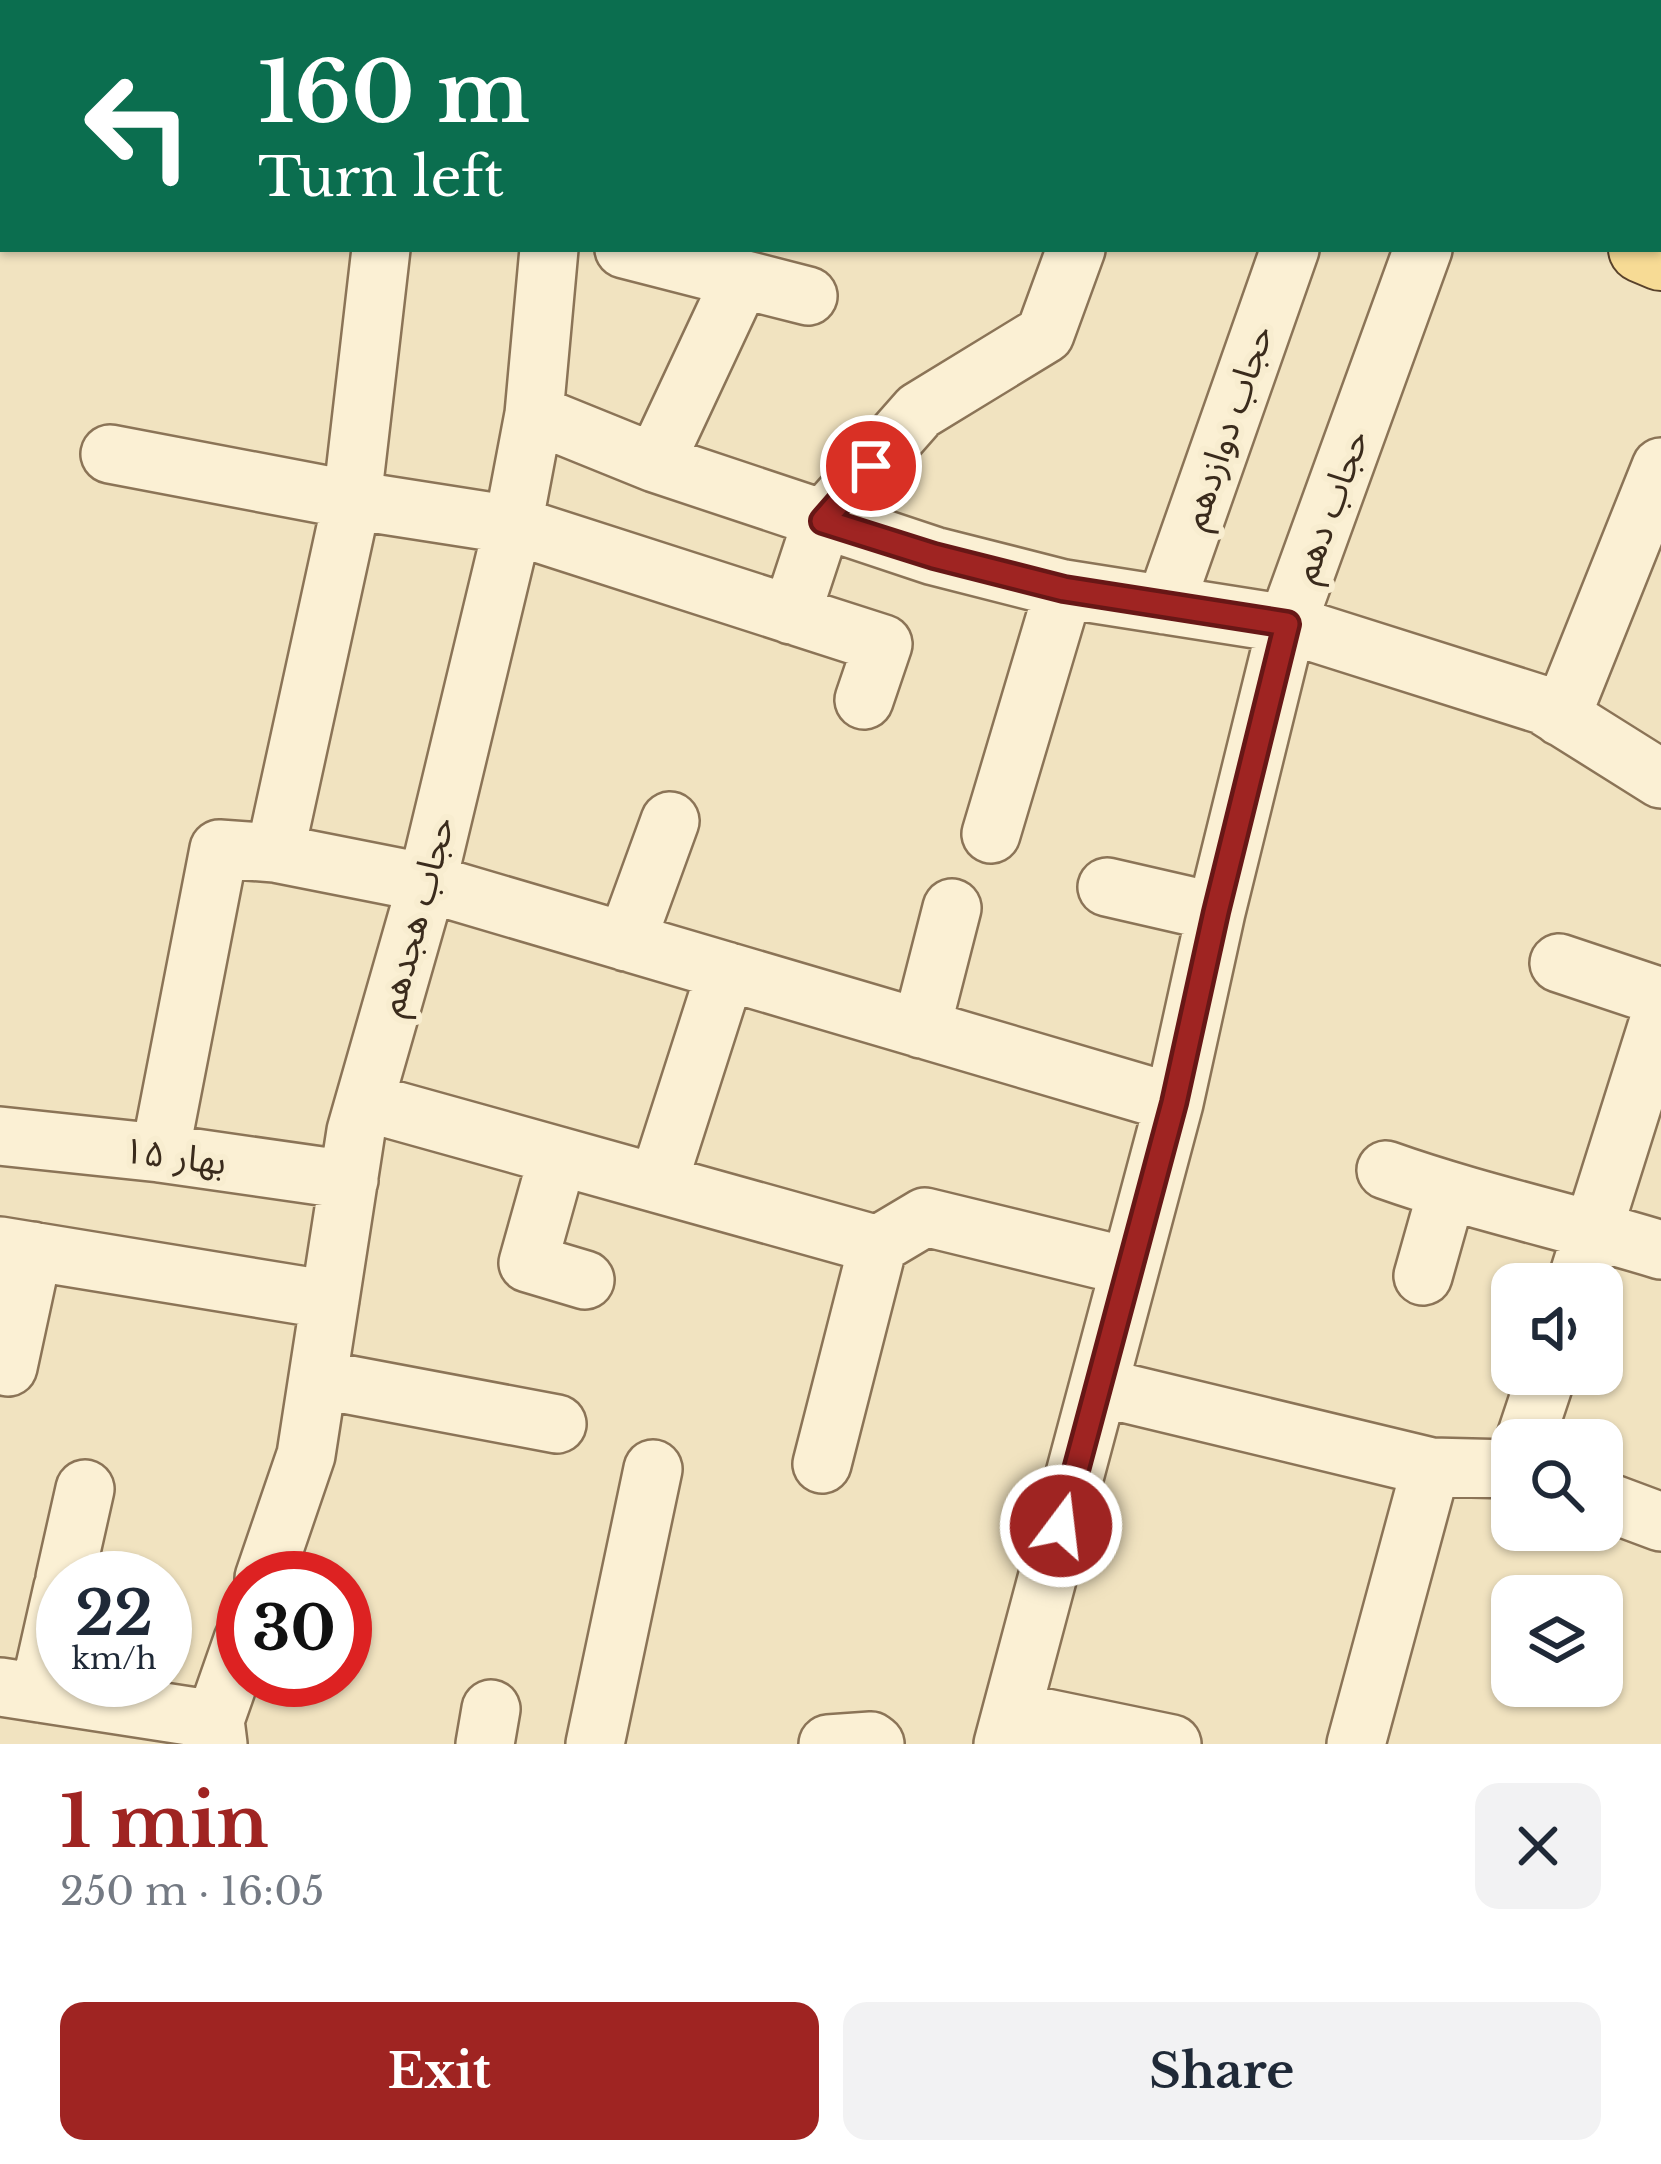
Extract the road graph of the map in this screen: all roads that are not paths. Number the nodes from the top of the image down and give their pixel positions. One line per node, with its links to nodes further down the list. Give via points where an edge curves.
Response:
1 (380, 252): 13 (street)
2 (550, 252): 9 (street, حجاب هجدهم)
3 (640, 252): 7 (street)
4 (1075, 252): 14 (street, via 1045,334 919,411)
5 (1288, 252): 17 (street, حجاب دوازدهم)
6 (1422, 252): 19 (street, حجاب دهم)
7 (712, 265): 8 (street); 11 (street)
8 (808, 296)
9 (534, 414): 11 (street); 15 (street, حجاب هجدهم)
10 (110, 454): 13 (street)
11 (655, 463): 14 (street)
12 (1661, 466): 21 (street)
13 (352, 500): 15 (street); 25 (street)
14 (823, 521): 16 (street); 18 (street)
15 (513, 524): 18 (street); 26 (street, حجاب هجدهم)
16 (1064, 589): 17 (street); 24 (street)
17 (1165, 604): 19 (street)
18 (791, 615): 20 (street, via 883,644)
19 (1287, 624): 21 (street); 29 (street, حجاب دهم)
20 (864, 700)
21 (1561, 717): 22 (street)
22 (1661, 779)
23 (670, 821): 30 (street)
24 (991, 835)
25 (275, 853): 26 (street); 39 (street, via 219,849)
26 (427, 883): 30 (street); 36 (street, حجاب هجدهم)
27 (1107, 887): 29 (street)
28 (952, 908): 35 (street)
29 (1216, 912): 37 (street, حجاب دهم)
30 (626, 942): 32 (street)
31 (1559, 963): 33 (street)
32 (726, 971): 35 (street); 43 (street)
33 (1661, 997)
34 (1661, 1015): 45 (street)
35 (921, 1029): 37 (street)
36 (365, 1102): 40 (street); 42 (street, حجاب هجدهم)
37 (1174, 1103): 50 (street, حجاب دهم)
38 (0, 1136): 39 (street, بهار ۱۵)
39 (160, 1153): 42 (street, بهار ۱۵)
40 (558, 1156): 43 (street); 52 (street, via 528,1263)
41 (1386, 1170): 44 (street)
42 (349, 1180): 53 (street, حجاب هجدهم)
43 (658, 1183): 46 (street)
44 (1447, 1191): 45 (street); 51 (street)
45 (1594, 1229): 48 (street); 49 (street)
46 (878, 1244): 50 (street, via 925,1217); 58 (street)
47 (16, 1248): 53 (street); 54 (street)
48 (1661, 1250)
49 (1583, 1263)
50 (1130, 1267): 56 (street, حجاب دهم)
51 (1423, 1276)
52 (585, 1280)
53 (331, 1300): 55 (street, حجاب هجدهم)
54 (8, 1367)
55 (318, 1379): 57 (street); 66 (street, حجاب هجدهم, via 306,1455)
56 (1099, 1387): 59 (street); 69 (street, حجاب دهم)
57 (557, 1424)
58 (822, 1463)
59 (1431, 1467): 61 (street); 75 (street)
60 (653, 1468): 71 (street)
61 (1491, 1468)
62 (85, 1489): 65 (street)
63 (1623, 1508): 64 (street)
64 (1661, 1522)
65 (71, 1551)
66 (273, 1551)
67 (36, 1649): 68 (street)
68 (19, 1690): 70 (street)
69 (1007, 1728): 74 (street)
70 (217, 1732)
71 (595, 1744)
72 (828, 1744): 73 (street)
73 (875, 1744)
74 (1172, 1744)
75 (1356, 1744)

